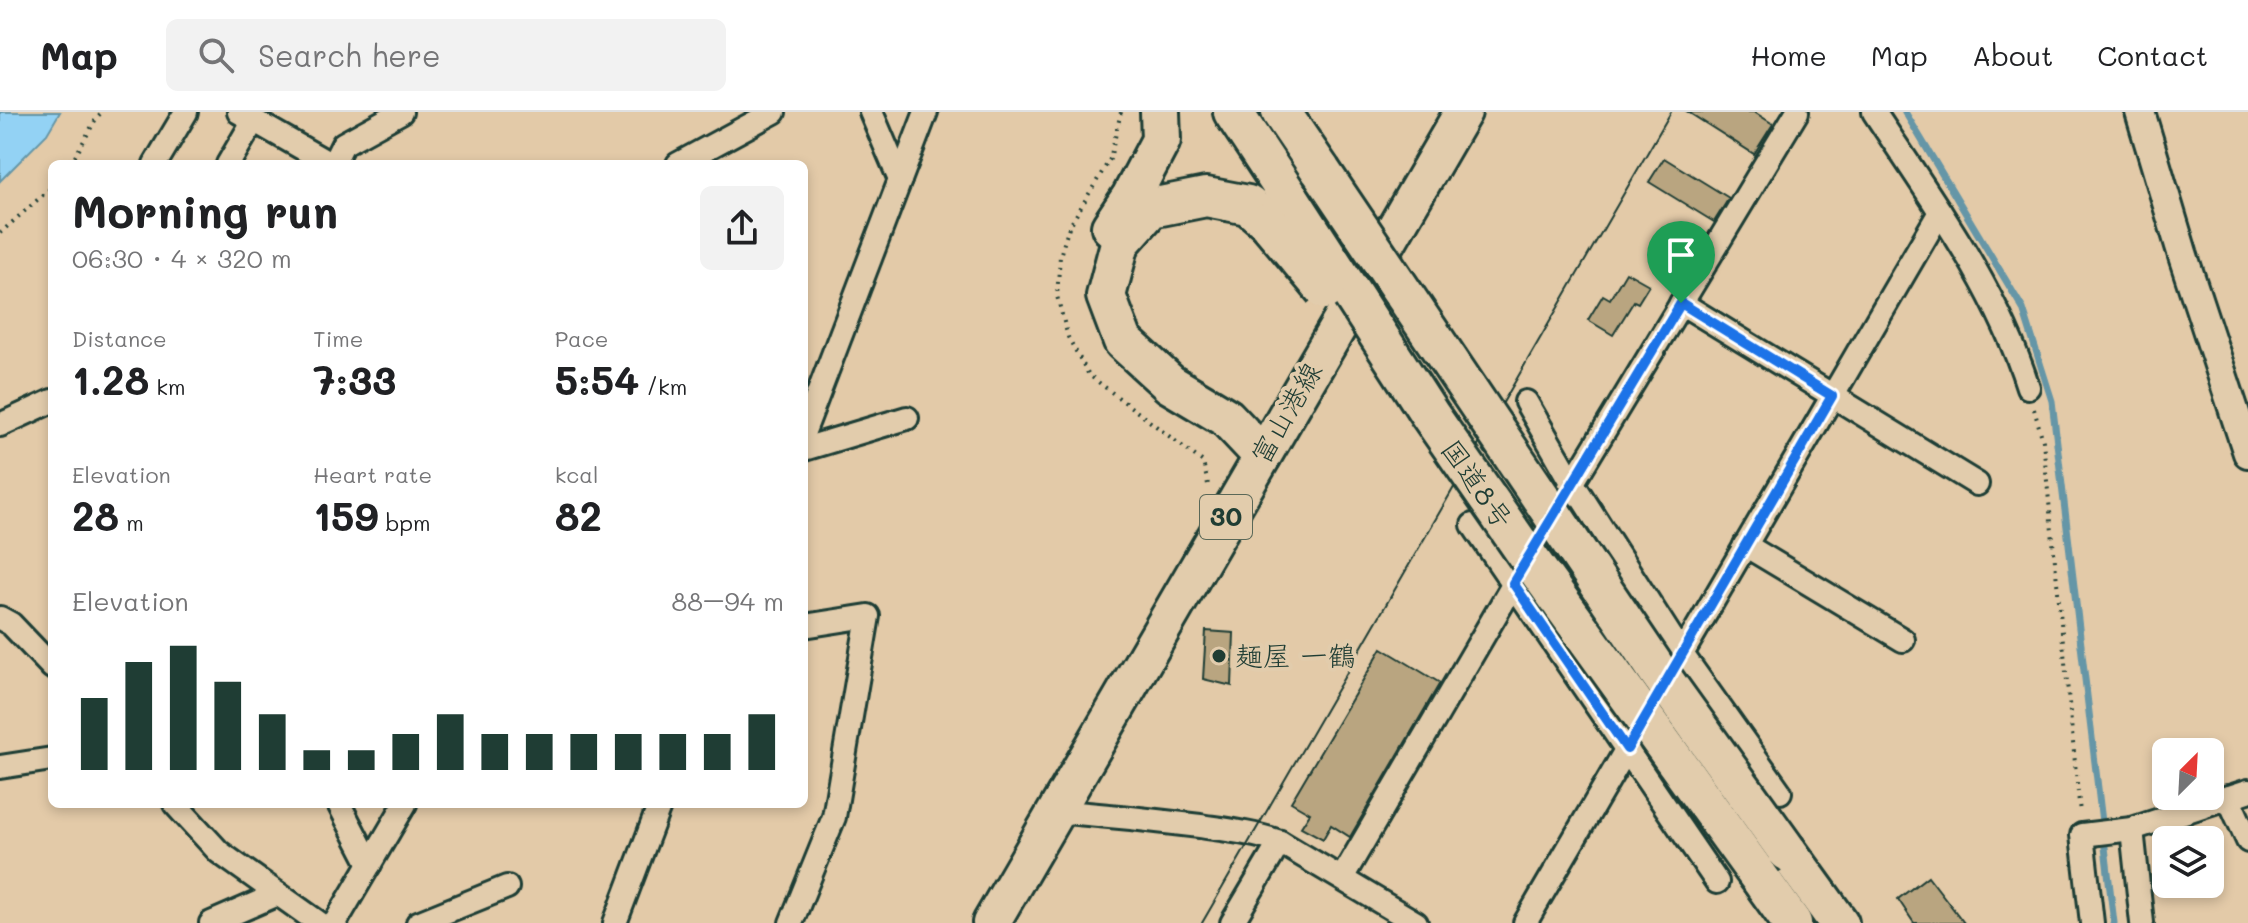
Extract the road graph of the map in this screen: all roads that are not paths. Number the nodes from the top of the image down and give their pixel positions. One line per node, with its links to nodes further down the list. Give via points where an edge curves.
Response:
1 (186, 112): 15 (street)
2 (401, 112): 18 (street, via 343,144)
3 (774, 112): 19 (street)
4 (871, 112): 21 (street)
5 (926, 112): 21 (street)
6 (1160, 112): 34 (highway, via 1161,140 1101,241 1089,295 1108,358 1158,405 1218,441)
7 (1233, 112): 22 (highway)
8 (1281, 112): 20 (highway)
9 (1302, 112): 20 (highway)
10 (1463, 112): 34 (main road, 富山港線 / 30)
11 (1797, 112): 24 (street)
12 (1874, 112): 23 (street)
13 (2140, 112): 33 (street)
14 (247, 116): 16 (street); 17 (street)
15 (157, 160)
16 (230, 160)
17 (324, 160)
18 (333, 160)
19 (685, 160)
20 (1326, 168): 74 (highway, 国道8号, bridge, via 1657,670)
21 (900, 180): 30 (street)
22 (1280, 211): 34 (highway, via 1206,197 1151,208 1120,243 1106,296 1123,341 1170,384 1227,418); 73 (highway, 国道8号, bridge)
23 (1940, 212): 25 (street, via 1992,298); 26 (street)
24 (1681, 303): 26 (street); 35 (street)
25 (2028, 387)
26 (1832, 396): 36 (street); 38 (street)
27 (1526, 402): 35 (street)
28 (48, 403): 31 (street)
29 (907, 418): 32 (street)
30 (808, 421)
31 (0, 425)
32 (808, 448)
33 (2248, 453)
34 (1262, 455): 54 (main road, 富山港線 / 30)
35 (1572, 482): 39 (street); 43 (street)
36 (1977, 484)
37 (1473, 525): 39 (street)
38 (1745, 545): 42 (street); 43 (street)
39 (1513, 583): 45 (street); 59 (street)
40 (0, 618): 44 (street)
41 (808, 625): 68 (street, via 868,616 834,817)
42 (1903, 640)
43 (1682, 654): 45 (street); 48 (street)
44 (48, 663)
45 (1627, 749): 60 (street); 72 (street)
46 (48, 760): 47 (street)
47 (0, 767)
48 (1780, 792)
49 (2238, 794): 55 (street); 56 (street)
50 (179, 808): 62 (street, via 219,852)
51 (341, 808): 58 (street)
52 (403, 808): 58 (street)
53 (658, 808): 67 (street)
54 (1055, 811): 57 (street, via 1223,829); 69 (main road, 富山港線 / 30)
55 (2132, 829): 75 (street, via 2082,835); 76 (street)
56 (2248, 841)
57 (1280, 842): 59 (street); 70 (street)
58 (370, 864): 65 (street)
59 (1342, 878): 71 (street)
60 (1717, 882)
61 (507, 887): 66 (street)
62 (278, 894): 63 (street); 64 (street)
63 (211, 923)
64 (319, 923)
65 (335, 923)
66 (418, 923)
67 (615, 923)
68 (791, 923)
69 (991, 923)
70 (1232, 923)
71 (1416, 923)
72 (1525, 923)
73 (1792, 923)
74 (1839, 923)
75 (2092, 923)
76 (2142, 923)

